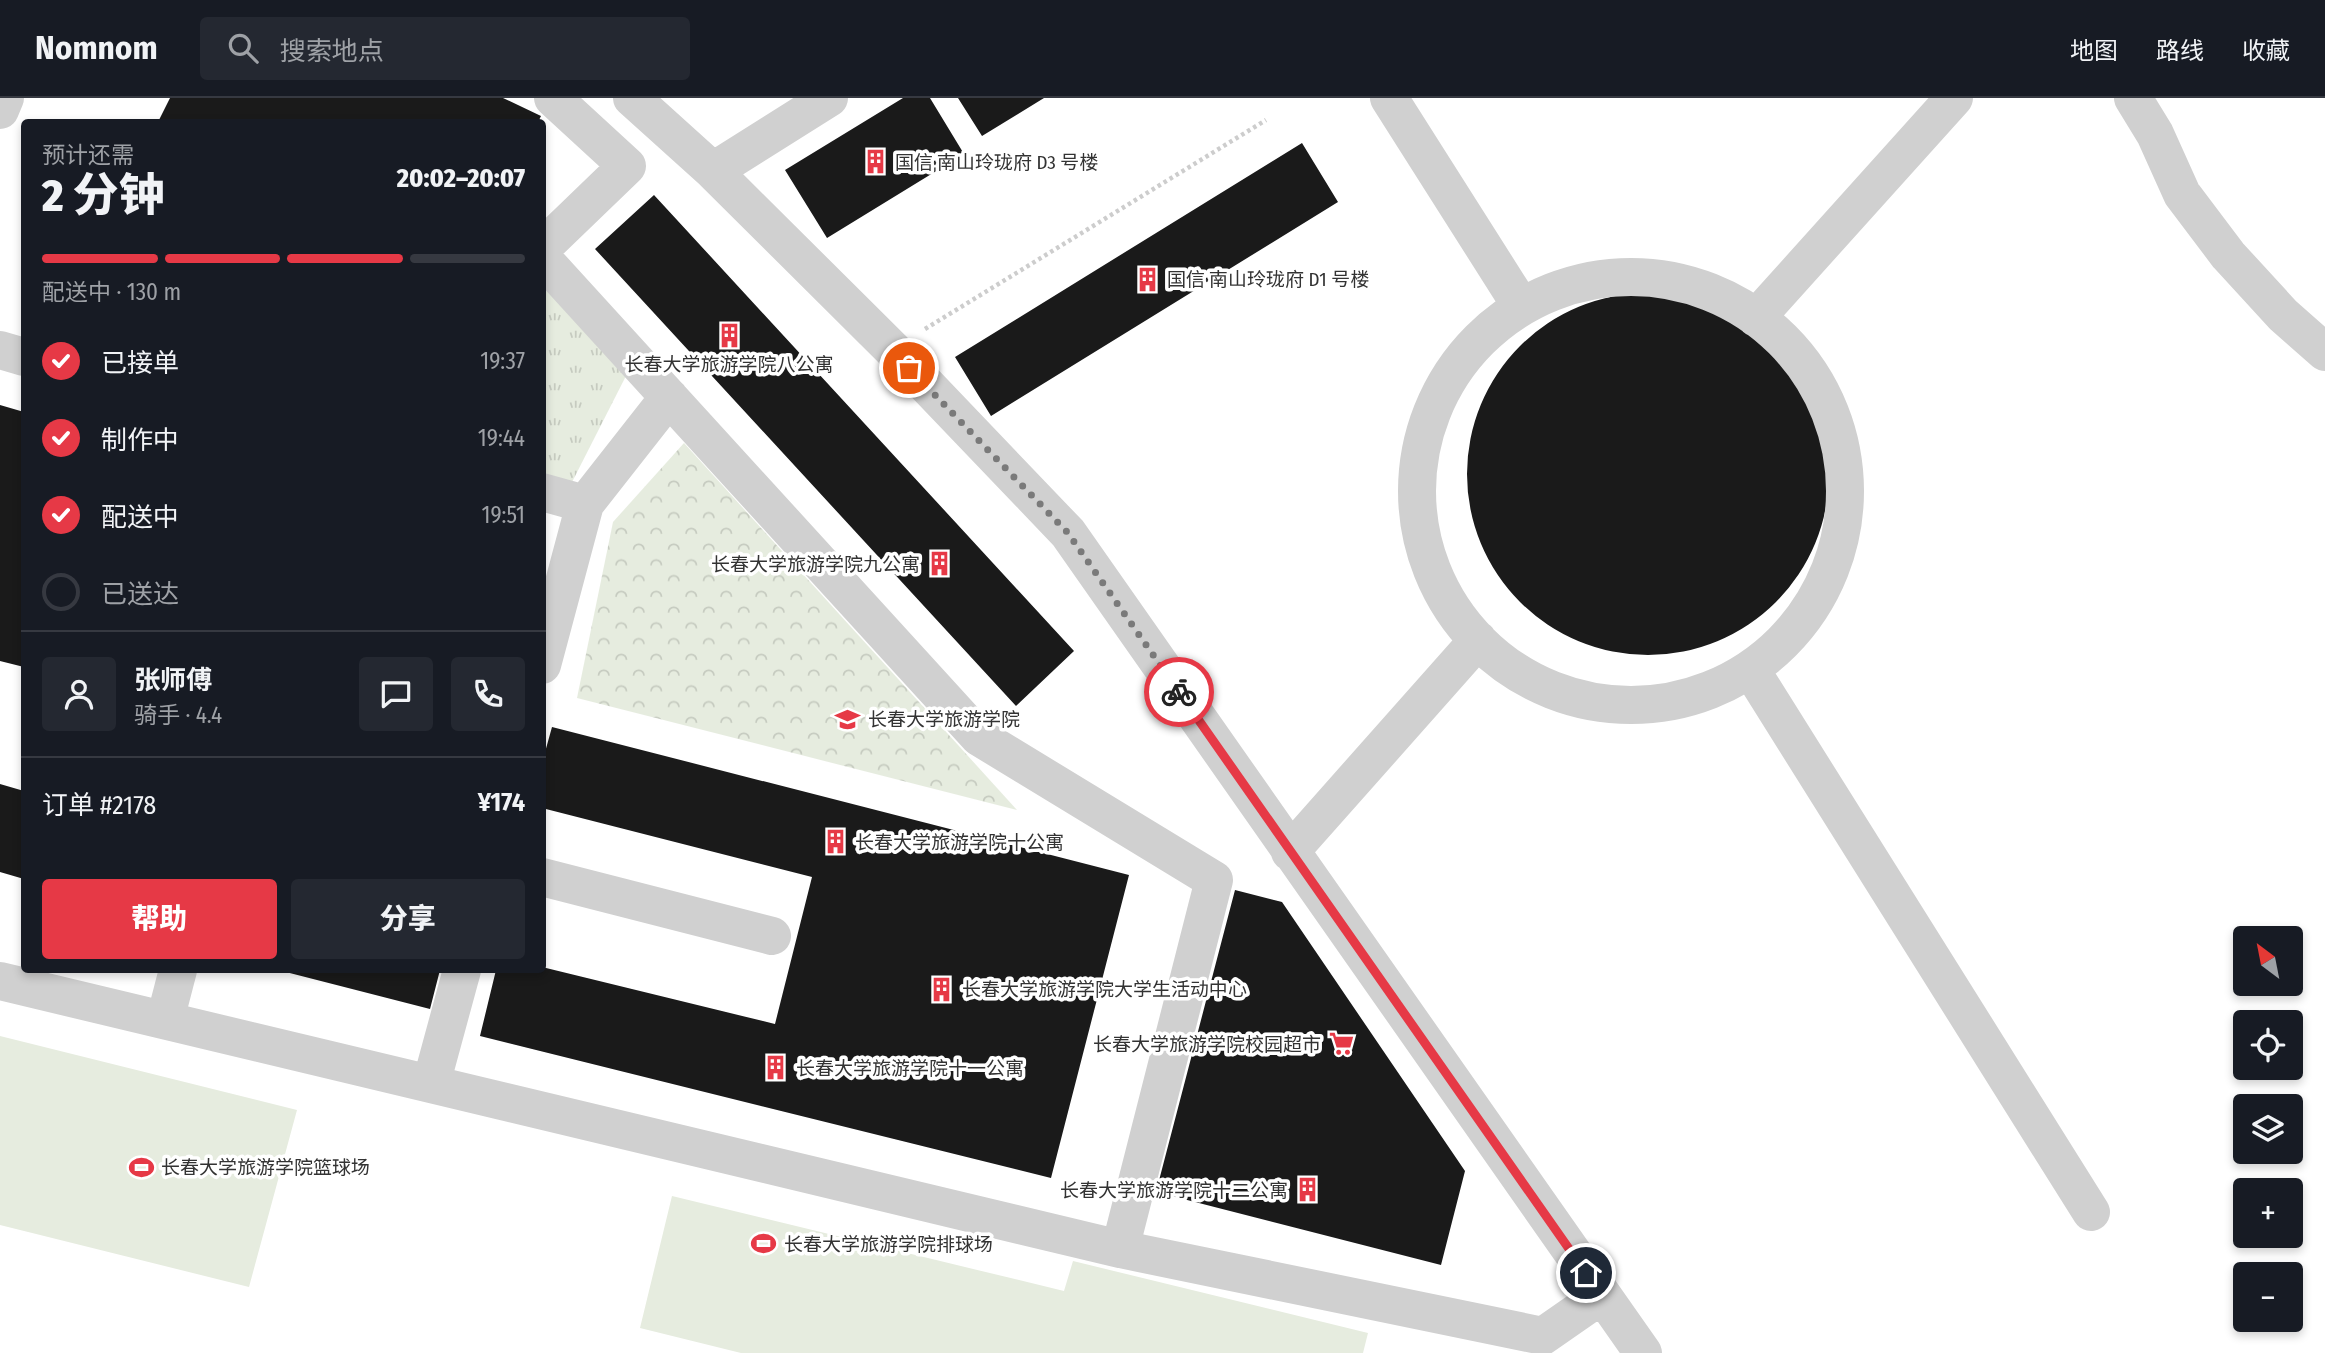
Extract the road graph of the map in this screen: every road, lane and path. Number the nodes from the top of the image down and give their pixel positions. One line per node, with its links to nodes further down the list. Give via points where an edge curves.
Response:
1 (5, 98): 8 (street)
2 (553, 98): 11 (street, via 627,166)
3 (632, 98): 10 (street)
4 (829, 98): 10 (street)
5 (1389, 98): 13 (street)
6 (1954, 98): 14 (street)
7 (2133, 98): 17 (street, via 2182,194 2220,245 2283,315)
8 (0, 110)
9 (1266, 120): 15 (path)
10 (713, 171): 15 (street)
11 (546, 244)
12 (546, 262): 19 (street)
13 (1521, 306): 14 (street, via 1590,279 1664,278 1735,302); 22 (street, via 1468,350 1432,408 1416,475 1422,543 1449,606)
14 (1756, 318): 24 (street, via 1793,348 1831,411 1846,483 1836,557 1801,623)
15 (892, 349): 25 (street, via 1068,533)
16 (0, 350): 18 (street)
17 (2325, 352)
18 (21, 356)
19 (669, 397): 21 (street); 34 (street, via 979,737 1214,880)
20 (546, 493): 21 (street)
21 (585, 504): 23 (street)
22 (1478, 640): 24 (street, via 1494,657 1553,692 1620,705 1688,698); 25 (street)
23 (546, 650)
24 (1751, 670): 33 (street)
25 (1290, 852): 35 (street)
26 (546, 878): 27 (street)
27 (772, 936)
28 (177, 973): 31 (street)
29 (461, 973): 32 (street)
30 (0, 981): 31 (street)
31 (165, 1020): 32 (street)
32 (431, 1084): 34 (street)
33 (2091, 1212)
34 (1120, 1249): 35 (street, via 1543,1336)
35 (1602, 1295): 36 (street)
36 (1643, 1353)

